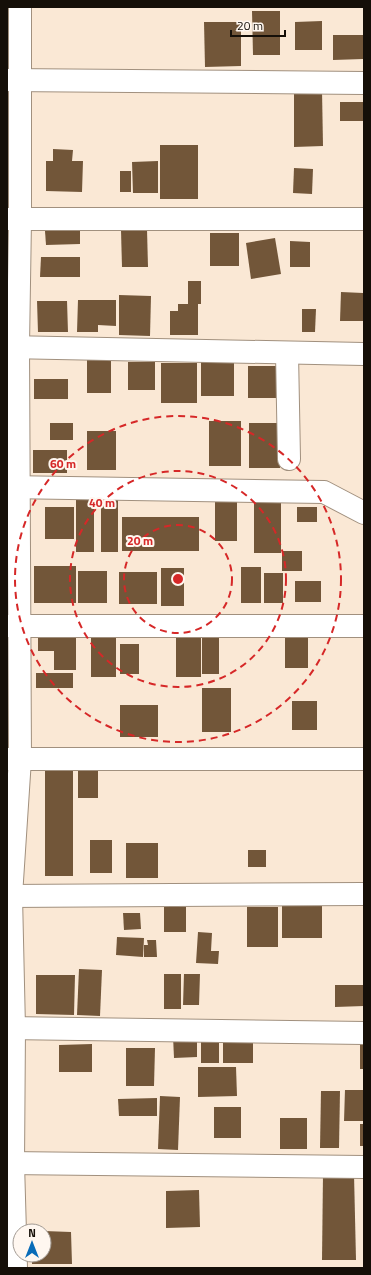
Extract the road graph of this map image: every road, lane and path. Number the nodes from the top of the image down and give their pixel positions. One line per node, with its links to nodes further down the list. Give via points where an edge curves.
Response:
1 (20, 7): 2 (street)
2 (14, 80): 3 (street); 4 (street)
3 (364, 83)
4 (14, 219): 5 (street); 6 (street)
5 (364, 219)
6 (12, 346): 7 (street); 10 (street)
7 (288, 353): 8 (street); 9 (street)
8 (364, 354)
9 (289, 459)
10 (12, 487): 11 (street, via 324,492); 12 (street)
11 (364, 513)
12 (13, 626): 13 (street); 14 (street)
13 (364, 626)
14 (13, 759): 15 (street); 17 (street)
15 (364, 759)
16 (364, 894): 17 (street)
17 (9, 896): 18 (street)
18 (11, 1028): 19 (street); 20 (street)
19 (364, 1033)
20 (10, 1163): 21 (street); 22 (street)
21 (364, 1167)
22 (16, 1268)

